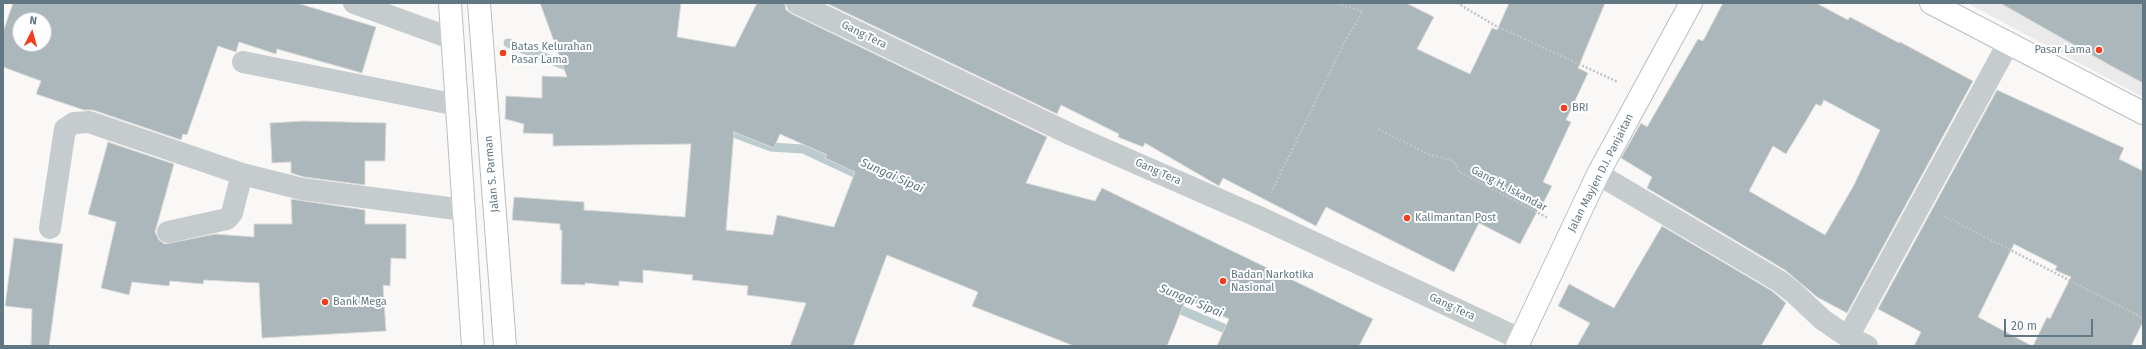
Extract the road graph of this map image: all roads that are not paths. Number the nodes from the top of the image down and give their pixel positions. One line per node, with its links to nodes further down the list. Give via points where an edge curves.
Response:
1 (354, 3): 7 (street)
2 (450, 3): 7 (main road)
3 (479, 3): 20 (main road, Jalan S. Parman)
4 (797, 3): 18 (street, Gang Tera, via 1072,135 1259,217)
5 (1691, 3): 13 (main road, Jalan Mayjen D.I. Panjaitan)
6 (1931, 3): 8 (main road)
7 (453, 39): 10 (main road)
8 (2009, 42): 11 (main road); 17 (street, via 1920,203)
9 (243, 62): 10 (street)
10 (457, 105): 14 (main road)
11 (2143, 113)
12 (242, 174): 14 (street, via 302,189); 15 (street, via 89,122 74,123 65,129); 16 (street, via 232,213 228,218)
13 (1598, 174): 17 (street, via 1778,281 1823,320); 18 (main road, Jalan Mayjen D.I. Panjaitan)
14 (464, 210): 19 (main road)
15 (50, 228)
16 (168, 232)
17 (1857, 341)
18 (1518, 342)
19 (474, 346)
20 (505, 346)

